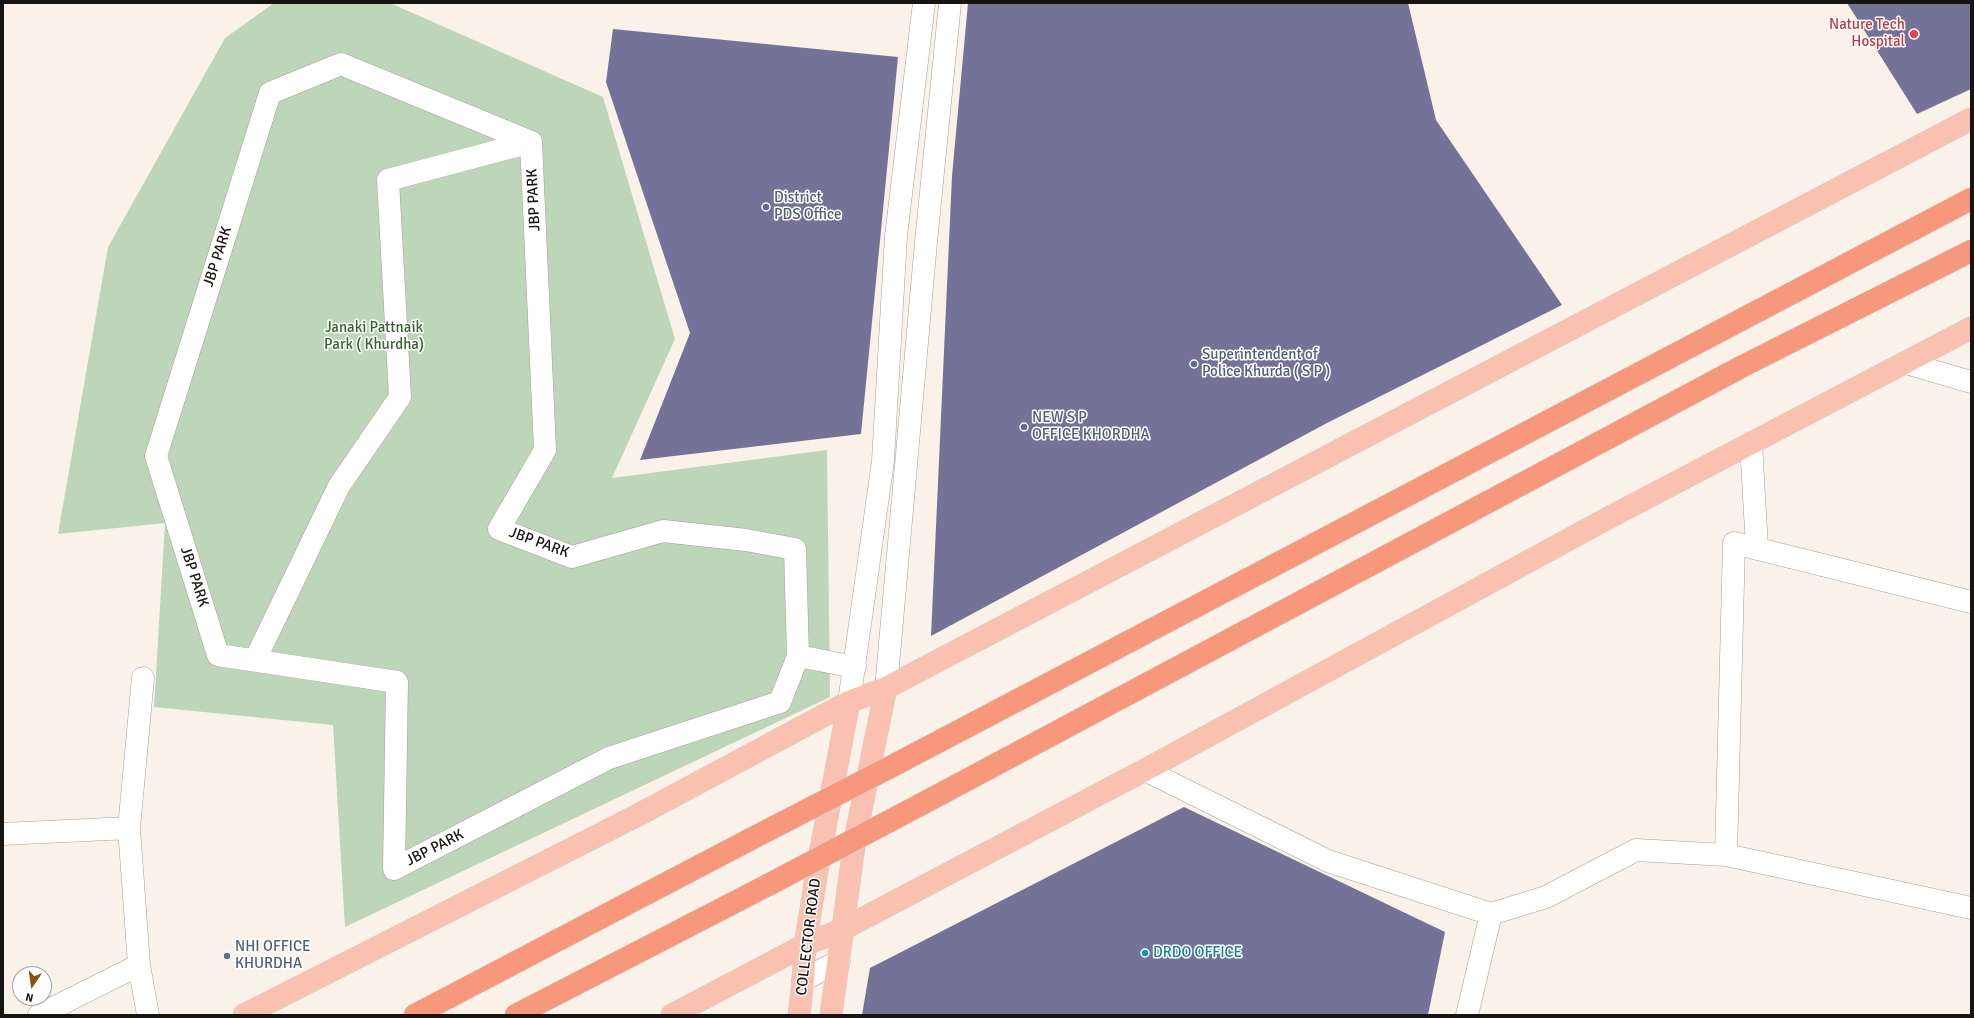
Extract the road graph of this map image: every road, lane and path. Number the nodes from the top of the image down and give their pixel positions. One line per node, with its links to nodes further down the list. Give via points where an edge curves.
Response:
1 (924, 3): 15 (street, via 896,236 883,461)
2 (950, 3): 17 (street)
3 (1971, 119): 17 (main road)
4 (531, 142): 13 (street, JBP PARK, via 545,450 499,529 572,557 663,531 746,540 795,549); 14 (street, via 388,180 400,398 339,486); 14 (street, JBP PARK, via 341,64 270,93 156,456 218,655)
5 (1971, 199): 33 (highway, bridge)
6 (1971, 251): 34 (highway, bridge, via 1743,366 918,806)
7 (1971, 328): 8 (main road)
8 (1906, 362): 9 (street); 10 (main road)
9 (1971, 382)
10 (1751, 443): 11 (street); 19 (main road, via 1596,524)
11 (1756, 548): 12 (street); 22 (street, via 1734,543)
12 (1971, 602)
13 (798, 656): 14 (street, JBP PARK, via 780,702 609,758 394,869 397,682); 15 (street)
14 (255, 660)
15 (855, 667): 18 (street)
16 (143, 678): 20 (street)
17 (886, 688): 18 (main road); 25 (main road, via 855,839)
18 (849, 702): 26 (main road, COLLECTOR ROAD); 32 (main road, via 640,814)
19 (1145, 770): 24 (street, via 1328,861); 25 (main road)
20 (129, 828): 21 (street); 28 (street)
21 (3, 834)
22 (1726, 855): 23 (street); 24 (street, via 1636,850 1546,898)
23 (1971, 908)
24 (1491, 914): 38 (street)
25 (843, 929): 26 (main road); 27 (main road)
26 (804, 946): 29 (main road, COLLECTOR ROAD); 35 (main road)
27 (839, 961): 29 (street); 37 (main road)
28 (139, 965): 30 (street); 31 (street)
29 (803, 980): 36 (main road, COLLECTOR ROAD)
30 (39, 1015)
31 (148, 1015)
32 (244, 1015)
33 (415, 1015)
34 (516, 1015)
35 (672, 1015)
36 (799, 1015)
37 (831, 1015)
38 (1467, 1015)

